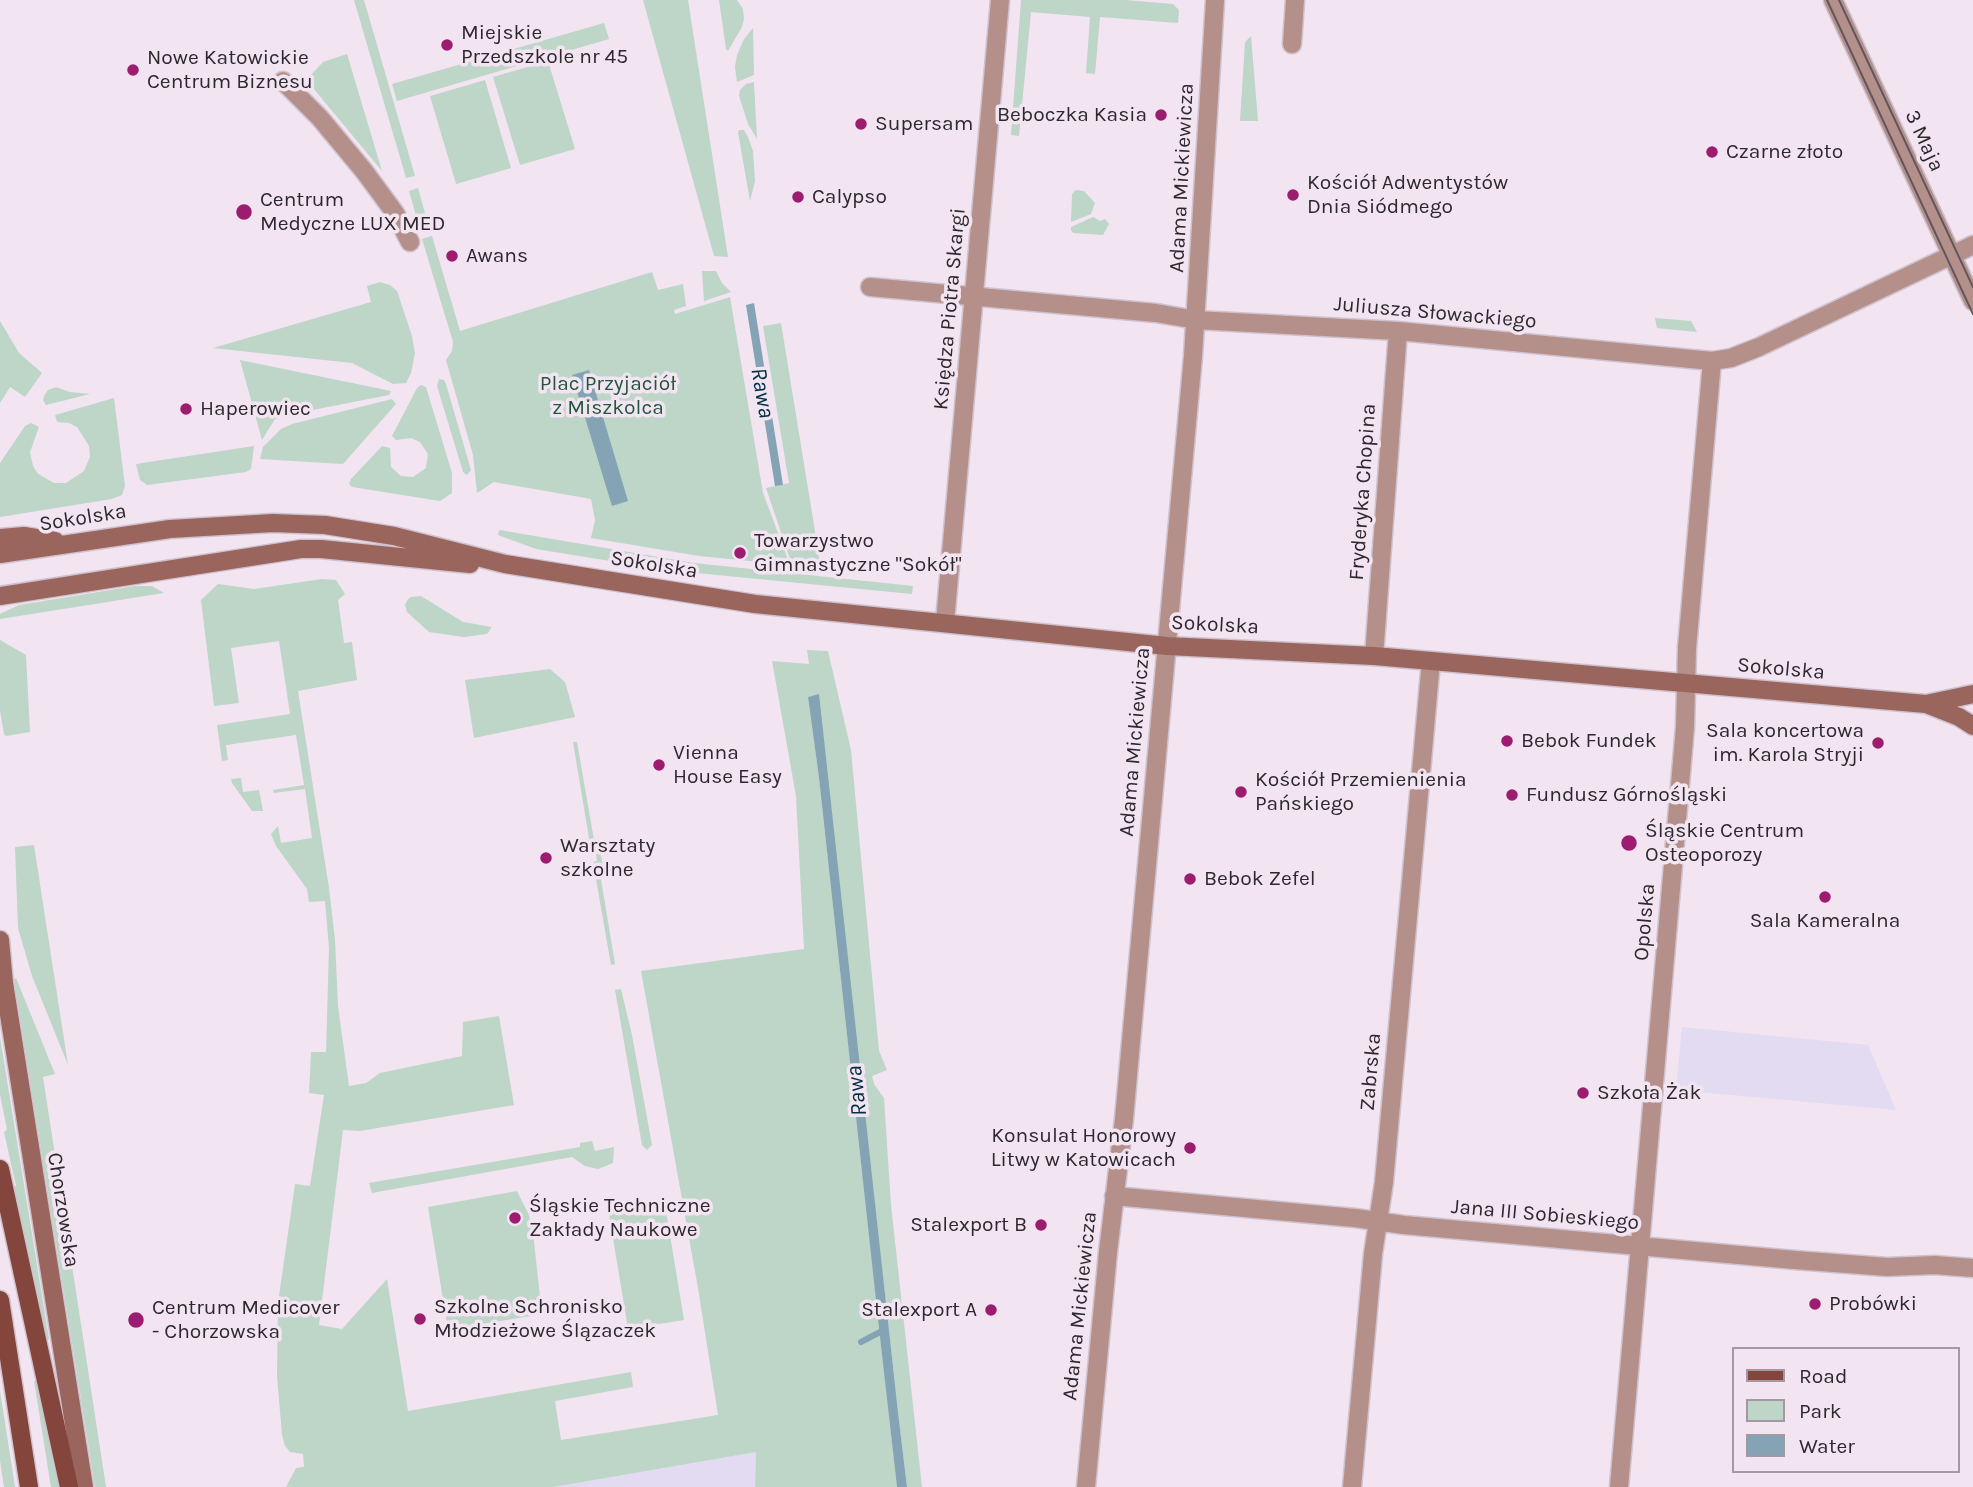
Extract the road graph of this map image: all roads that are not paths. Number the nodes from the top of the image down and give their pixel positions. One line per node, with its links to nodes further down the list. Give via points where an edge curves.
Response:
1 (1000, 0): 11 (street, Księdza Piotra Skargi)
2 (1215, 0): 13 (street, Adama Mickiewicza)
3 (1295, 0): 5 (street)
4 (1833, 0): 9 (street, 3 Maja)
5 (1292, 44)
6 (283, 81): 7 (street, via 364,171)
7 (410, 242)
8 (1973, 245): 9 (street, Juliusza Słowackiego)
9 (1952, 255): 12 (street, 3 Maja); 15 (street, Juliusza Słowackiego, via 1759,347)
10 (870, 287): 11 (street, Juliusza Słowackiego)
11 (975, 297): 13 (street, Juliusza Słowackiego); 22 (street, Księdza Piotra Skargi)
12 (1973, 301)
13 (1196, 320): 14 (street, Juliusza Słowackiego); 23 (street, Adama Mickiewicza)
14 (1398, 331): 15 (street, Juliusza Słowackiego); 24 (street, Fryderyka Chopina)
15 (1712, 361): 26 (street, Opolska)
16 (0, 538): 17 (street, via 24,536)
17 (69, 544): 18 (street, Sokolska); 19 (street, Sokolska, via 179,528 286,524 394,536)
18 (0, 554)
19 (505, 564): 20 (street, Sokolska, via 301,549); 22 (street, Sokolska, via 755,604)
20 (8, 595): 21 (street)
21 (0, 604)
22 (944, 622): 23 (street, Sokolska)
23 (1167, 646): 24 (street, Sokolska); 32 (street, Adama Mickiewicza)
24 (1374, 656): 25 (street, Sokolska)
25 (1431, 661): 26 (street, Sokolska); 33 (street, Zabrska)
26 (1687, 683): 28 (street, Sokolska); 34 (street, Opolska)
27 (1973, 694): 28 (street, Sokolska)
28 (1926, 704): 29 (street, Sokolska)
29 (1973, 726)
30 (0, 940): 39 (street, Chorzowska)
31 (0, 1169): 38 (main road)
32 (1114, 1196): 33 (street, Jana III Sobieskiego); 40 (street, Adama Mickiewicza)
33 (1378, 1221): 34 (street, Jana III Sobieskiego); 41 (street, Zabrska)
34 (1640, 1246): 35 (street, Jana III Sobieskiego, via 1887,1268); 42 (street, Opolska)
35 (1973, 1268)
36 (0, 1300): 37 (main road)
37 (29, 1487)
38 (69, 1487)
39 (84, 1487)
40 (1086, 1487)
41 (1352, 1487)
42 (1619, 1487)

